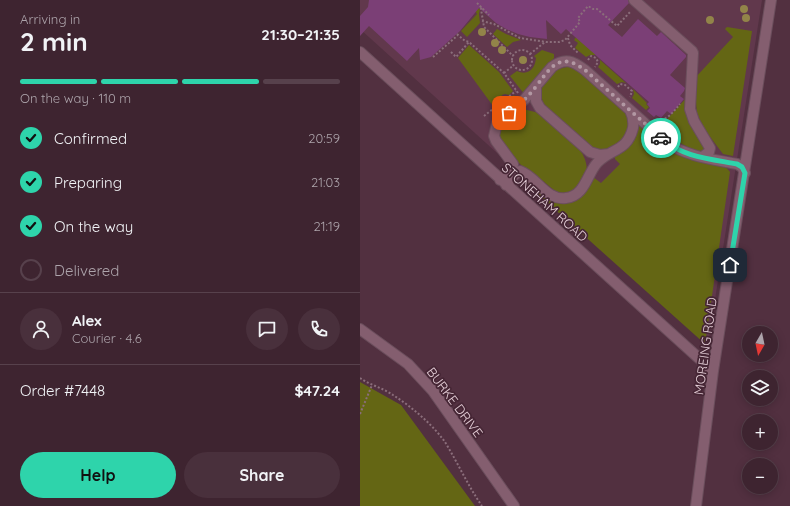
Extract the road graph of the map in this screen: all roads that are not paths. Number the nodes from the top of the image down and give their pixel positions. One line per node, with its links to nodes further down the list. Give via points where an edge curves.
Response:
1 (771, 0): 10 (street, MOREING ROAD)
2 (636, 2): 5 (street, via 692,51)
3 (360, 52): 16 (street, STONEHAM ROAD)
4 (536, 86): 6 (street, via 557,64 579,58); 7 (street); 11 (street, via 538,105 553,121 590,152 600,155)
5 (692, 86): 12 (street, via 690,109 710,148 709,152); 13 (street, via 697,121)
6 (620, 92): 8 (street); 9 (street)
7 (522, 102): 15 (street, via 532,106 586,153 590,162); 16 (street, via 501,119 495,129 496,141 513,164)
8 (632, 106): 9 (street); 11 (street, via 634,120 630,136 622,148)
9 (653, 124): 12 (street, via 667,143 686,153)
10 (748, 152): 13 (street, via 738,159); 14 (street, MOREING ROAD)
11 (611, 154): 15 (street, via 604,156)
12 (701, 156): 13 (street); 14 (street, via 737,164)
13 (723, 157)
14 (745, 173): 18 (street, MOREING ROAD)
15 (589, 176): 16 (street, via 580,191 568,198 552,195 520,171)
16 (503, 182): 18 (street, STONEHAM ROAD)
17 (360, 329): 19 (street, BURKE DRIVE, via 408,364 433,391)
18 (714, 371): 20 (street, MOREING ROAD)
19 (514, 506)
20 (696, 506)

